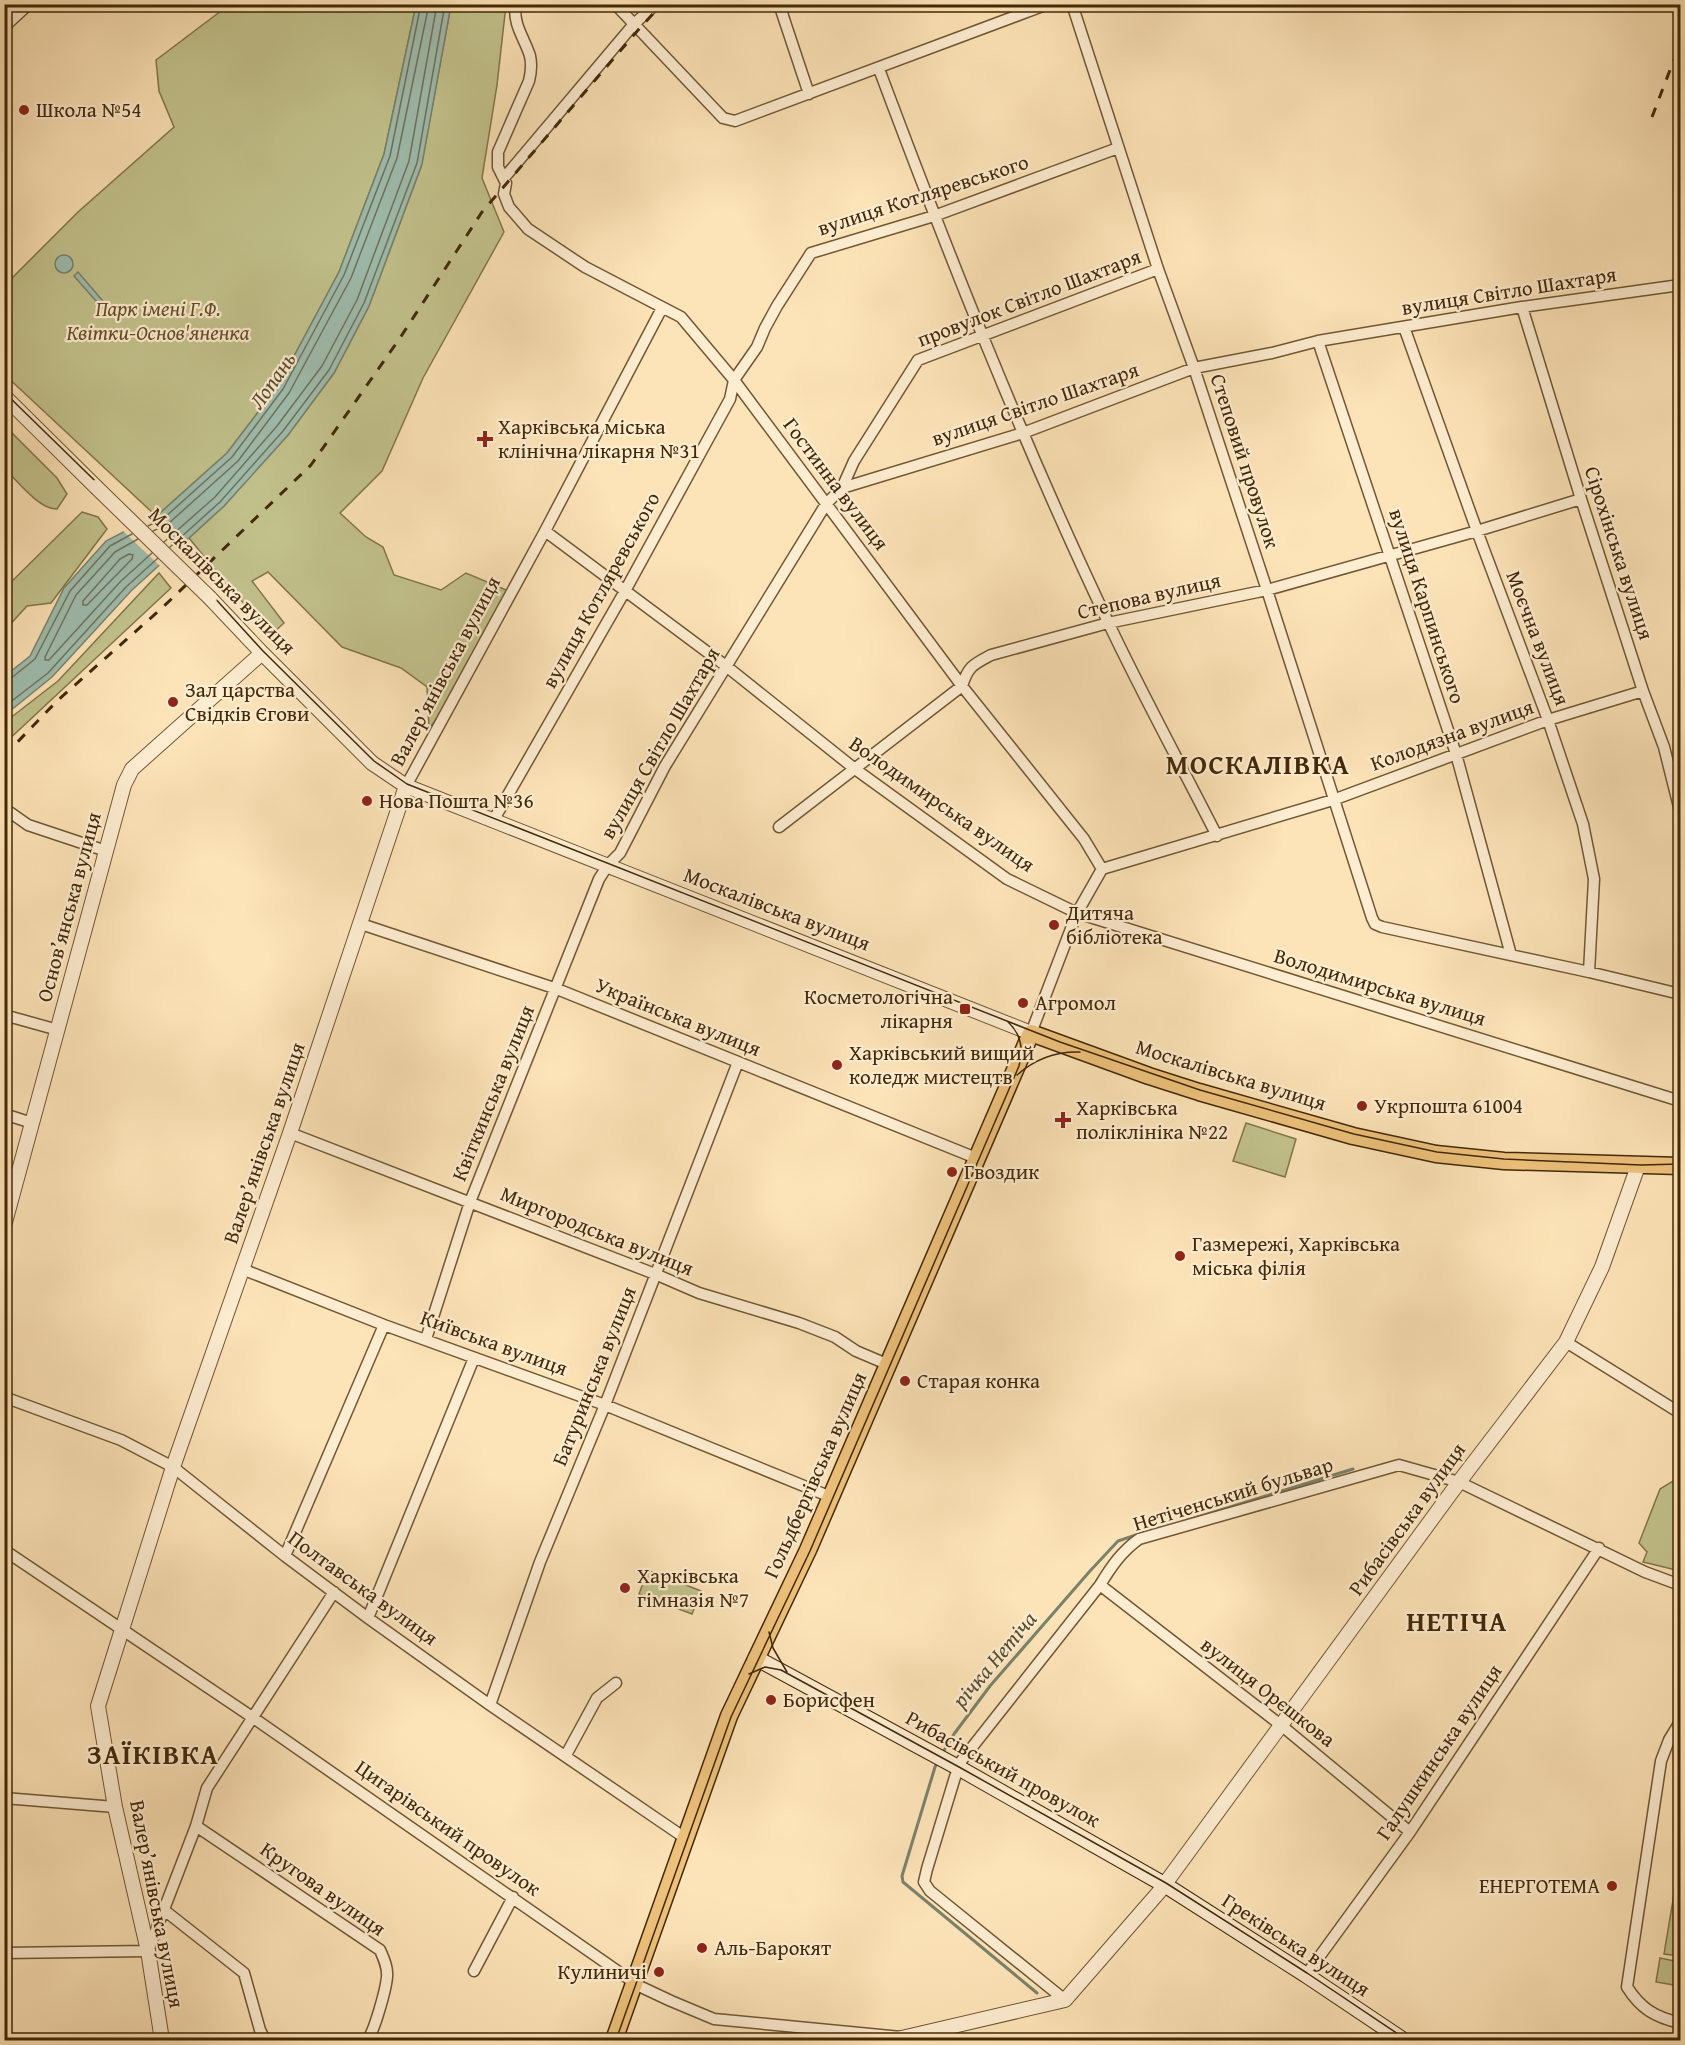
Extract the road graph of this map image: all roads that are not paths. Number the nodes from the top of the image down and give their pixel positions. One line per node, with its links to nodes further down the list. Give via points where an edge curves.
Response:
1 (29, 4): 9 (street)
2 (516, 4): 13 (street, Гостинна вулиця, via 516,22 532,69 498,152 498,167)
3 (615, 4): 8 (street)
4 (656, 4): 8 (street)
5 (779, 4): 11 (street)
6 (1048, 4): 10 (street)
7 (1072, 4): 12 (street, Степовий провулок)
8 (634, 24): 11 (street, via 723,118 735,121); 13 (street)
9 (4, 27)
10 (879, 69): 11 (street); 14 (street)
11 (810, 94)
12 (1118, 148): 14 (street, вулиця Котляревського); 15 (street, Степовий провулок)
13 (503, 176): 17 (street, Гостинна вулиця, via 509,207 528,228 585,267)
14 (934, 216): 20 (street); 23 (street, вулиця Котляревського, via 811,253)
15 (1158, 269): 20 (street, провулок Світло Шахтаря); 22 (street, Степовий провулок)
16 (1680, 285): 18 (street, вулиця Світло Шахтаря)
17 (662, 308): 23 (street, Гостинна вулиця, via 681,317); 29 (street, Валер’янівська вулиця)
18 (1522, 308): 19 (street, вулиця Світло Шахтаря); 27 (street, Сірохінська вулиця)
19 (1404, 327): 21 (street, вулиця Світло Шахтаря); 30 (street, Моєчна вулиця)
20 (982, 337): 25 (street); 26 (street, провулок Світло Шахтаря, via 918,360 854,461)
21 (1318, 341): 22 (street, вулиця Світло Шахтаря); 31 (street, вулиця Карпинського)
22 (1194, 368): 25 (street, вулиця Світло Шахтаря); 32 (street, Степовий провулок)
23 (734, 380): 28 (street, Гостинна вулиця); 33 (street, вулиця Котляревського, via 730,399)
24 (4, 396): 35 (street, Москалівська вулиця, bridge)
25 (1023, 434): 26 (street, вулиця Світло Шахтаря); 34 (street)
26 (842, 488): 28 (street, вулиця Світло Шахтаря)
27 (1581, 499): 30 (street, Степова вулиця); 38 (street, Сірохінська вулиця)
28 (826, 504): 36 (street, вулиця Світло Шахтаря); 37 (street, Гостинна вулиця)
29 (545, 531): 33 (street, Володимирська вулиця); 42 (street, Валер’янівська вулиця)
30 (1477, 531): 31 (street, Степова вулиця); 39 (street, Моєчна вулиця)
31 (1390, 555): 32 (street, Степова вулиця); 40 (street, вулиця Карпинського)
32 (1267, 590): 34 (street, Степова вулиця); 43 (street, Степовий провулок)
33 (625, 591): 36 (street, Володимирська вулиця); 46 (street, вулиця Котляревського)
34 (1108, 623): 37 (street, Степова вулиця, via 991,655 974,663); 48 (street)
35 (262, 653): 42 (street, Москалівська вулиця, via 375,765); 49 (street, Основ’янська вулиця, via 132,769)
36 (726, 666): 41 (street, Володимирська вулиця); 50 (street, вулиця Світло Шахтаря, via 665,766 620,853)
37 (962, 686): 41 (street, Степова вулиця); 51 (street, Гостинна вулиця, via 1084,839)
38 (1643, 691): 39 (street, Колодязна вулиця); 44 (street, Сірохінська вулиця, via 1664,747)
39 (1548, 720): 40 (street, Колодязна вулиця); 55 (street, Моєчна вулиця, via 1583,824 1594,879)
40 (1456, 754): 43 (street, Колодязна вулиця); 54 (street, вулиця Карпинського)
41 (855, 769): 47 (street, Степова вулиця); 52 (street, Володимирська вулиця, via 1007,879)
42 (406, 786): 46 (street, Москалівська вулиця); 53 (street, Валер’янівська вулиця)
43 (1333, 800): 48 (street, Колодязна вулиця); 54 (street, Степовий провулок, via 1375,924)
44 (1680, 811)
45 (8, 817): 49 (street)
46 (493, 821): 50 (street, Москалівська вулиця)
47 (779, 827)
48 (1217, 836): 51 (street, Колодязна вулиця)
49 (106, 851): 59 (street, Основ’янська вулиця)
50 (607, 866): 56 (street, Квіткинська вулиця); 60 (street, Москалівська вулиця)
51 (1102, 869): 52 (street)
52 (1077, 913): 60 (street); 62 (street, Володимирська вулиця)
53 (361, 924): 56 (street, Українська вулиця); 65 (street, Валер’янівська вулиця)
54 (1511, 955): 55 (street)
55 (1589, 972): 57 (street)
56 (557, 989): 61 (street, Українська вулиця); 69 (street, Квіткинська вулиця)
57 (1680, 994)
58 (4, 1015): 59 (street)
59 (58, 1030): 64 (street, Основ’янська вулиця)
60 (1031, 1033): 66 (main road, Гольдбергівська вулиця); 67 (main road, Москалівська вулиця, via 1189,1089 1353,1136 1436,1154)
61 (738, 1062): 66 (street, Українська вулиця); 72 (street, Батуринська вулиця)
62 (1680, 1101)
63 (4, 1114): 64 (street)
64 (32, 1123): 70 (street, Основ’янська вулиця)
65 (290, 1133): 69 (street, Миргородська вулиця); 71 (street, Валер’янівська вулиця)
66 (976, 1158): 77 (main road, Гольдбергівська вулиця)
67 (1638, 1166): 68 (main road, Москалівська вулиця); 75 (street, Рибасівська вулиця, via 1602,1267)
68 (1680, 1166)
69 (471, 1202): 72 (street, Миргородська вулиця); 74 (street, Квіткинська вулиця)
70 (6, 1217)
71 (243, 1269): 73 (street, Київська вулиця); 81 (street, Валер’янівська вулиця)
72 (655, 1274): 77 (street, Миргородська вулиця, via 699,1293 799,1323); 79 (street, Батуринська вулиця)
73 (384, 1325): 74 (street, Київська вулиця); 86 (street)
74 (426, 1339): 76 (street, Київська вулиця)
75 (1566, 1342): 80 (street); 82 (street, Рибасівська вулиця)
76 (474, 1358): 79 (street, Київська вулиця); 90 (street)
77 (889, 1365): 83 (main road, Гольдбергівська вулиця)
78 (4, 1397): 81 (street, Полтавська вулиця, via 121,1440)
79 (604, 1405): 83 (street, Київська вулиця); 94 (street, Батуринська вулиця, via 540,1562)
80 (1680, 1413)
81 (173, 1467): 86 (street, Полтавська вулиця); 91 (street, Валер’янівська вулиця)
82 (1460, 1482): 84 (street, Нетіченський бульвар); 87 (street, Нетіченський бульвар, via 1399,1465 1237,1510 1139,1539 1117,1558); 97 (street, Рибасівська вулиця)
83 (831, 1497): 92 (main road, Гольдбергівська вулиця)
84 (1599, 1548): 88 (street, Нетіченський бульвар); 103 (street, Галушкинська вулиця)
85 (4, 1550): 91 (street, Цигарівський провулок)
86 (285, 1556): 89 (street, Полтавська вулиця)
87 (1100, 1585): 97 (street, вулиця Орєшкова); 99 (street, Нетіченський бульвар)
88 (1680, 1585)
89 (334, 1592): 90 (street, Полтавська вулиця); 95 (street)
90 (368, 1618): 94 (street, Полтавська вулиця)
91 (123, 1630): 95 (street, Цигарівський провулок); 101 (street, Валер’янівська вулиця, via 98,1706)
92 (756, 1658): 99 (main road, Рибасівський провулок); 104 (main road, Гольдбергівська вулиця, via 729,1716)
93 (616, 1683): 98 (street, via 597,1698)
94 (490, 1705): 98 (street, Полтавська вулиця)
95 (252, 1717): 102 (street, via 207,1788); 106 (street, Цигарівський провулок)
96 (1680, 1722): 114 (street, via 1661,1761 1627,1987 1635,2001 1649,2011)
97 (1282, 1726): 103 (street, вулиця Орєшкова); 105 (street, Рибасівська вулиця)
98 (566, 1755): 104 (street, Полтавська вулиця)
99 (959, 1768): 105 (main road, Рибасівський провулок); 113 (street, Нетіченський бульвар, via 924,1882 930,1892)
100 (4, 1798): 101 (street)
101 (116, 1807): 108 (street, Валер’янівська вулиця)
102 (196, 1826): 107 (street); 118 (street, Кругова вулиця, via 380,1950 386,1961 387,1977 374,2028)
103 (1410, 1832): 111 (street, Галушкинська вулиця)
104 (685, 1838): 112 (main road, Гольдбергівська вулиця)
105 (1168, 1881): 111 (main road, Греківська вулиця); 113 (street)
106 (513, 1897): 110 (street); 112 (street, Цигарівський провулок)
107 (164, 1910): 108 (street); 117 (street, via 244,1973)
108 (148, 1951): 109 (street); 116 (street, Валер’янівська вулиця)
109 (4, 1953)
110 (474, 1971)
111 (1306, 1975): 121 (main road, Греківська вулиця)
112 (634, 1982): 115 (street, Цигарівський провулок, via 714,2019); 119 (main road, Гольдбергівська вулиця)
113 (1065, 2000): 115 (street)
114 (1680, 2023)
115 (907, 2037): 120 (street)
116 (162, 2040)
117 (265, 2040)
118 (367, 2040)
119 (614, 2040)
120 (893, 2040)
121 (1403, 2040)

